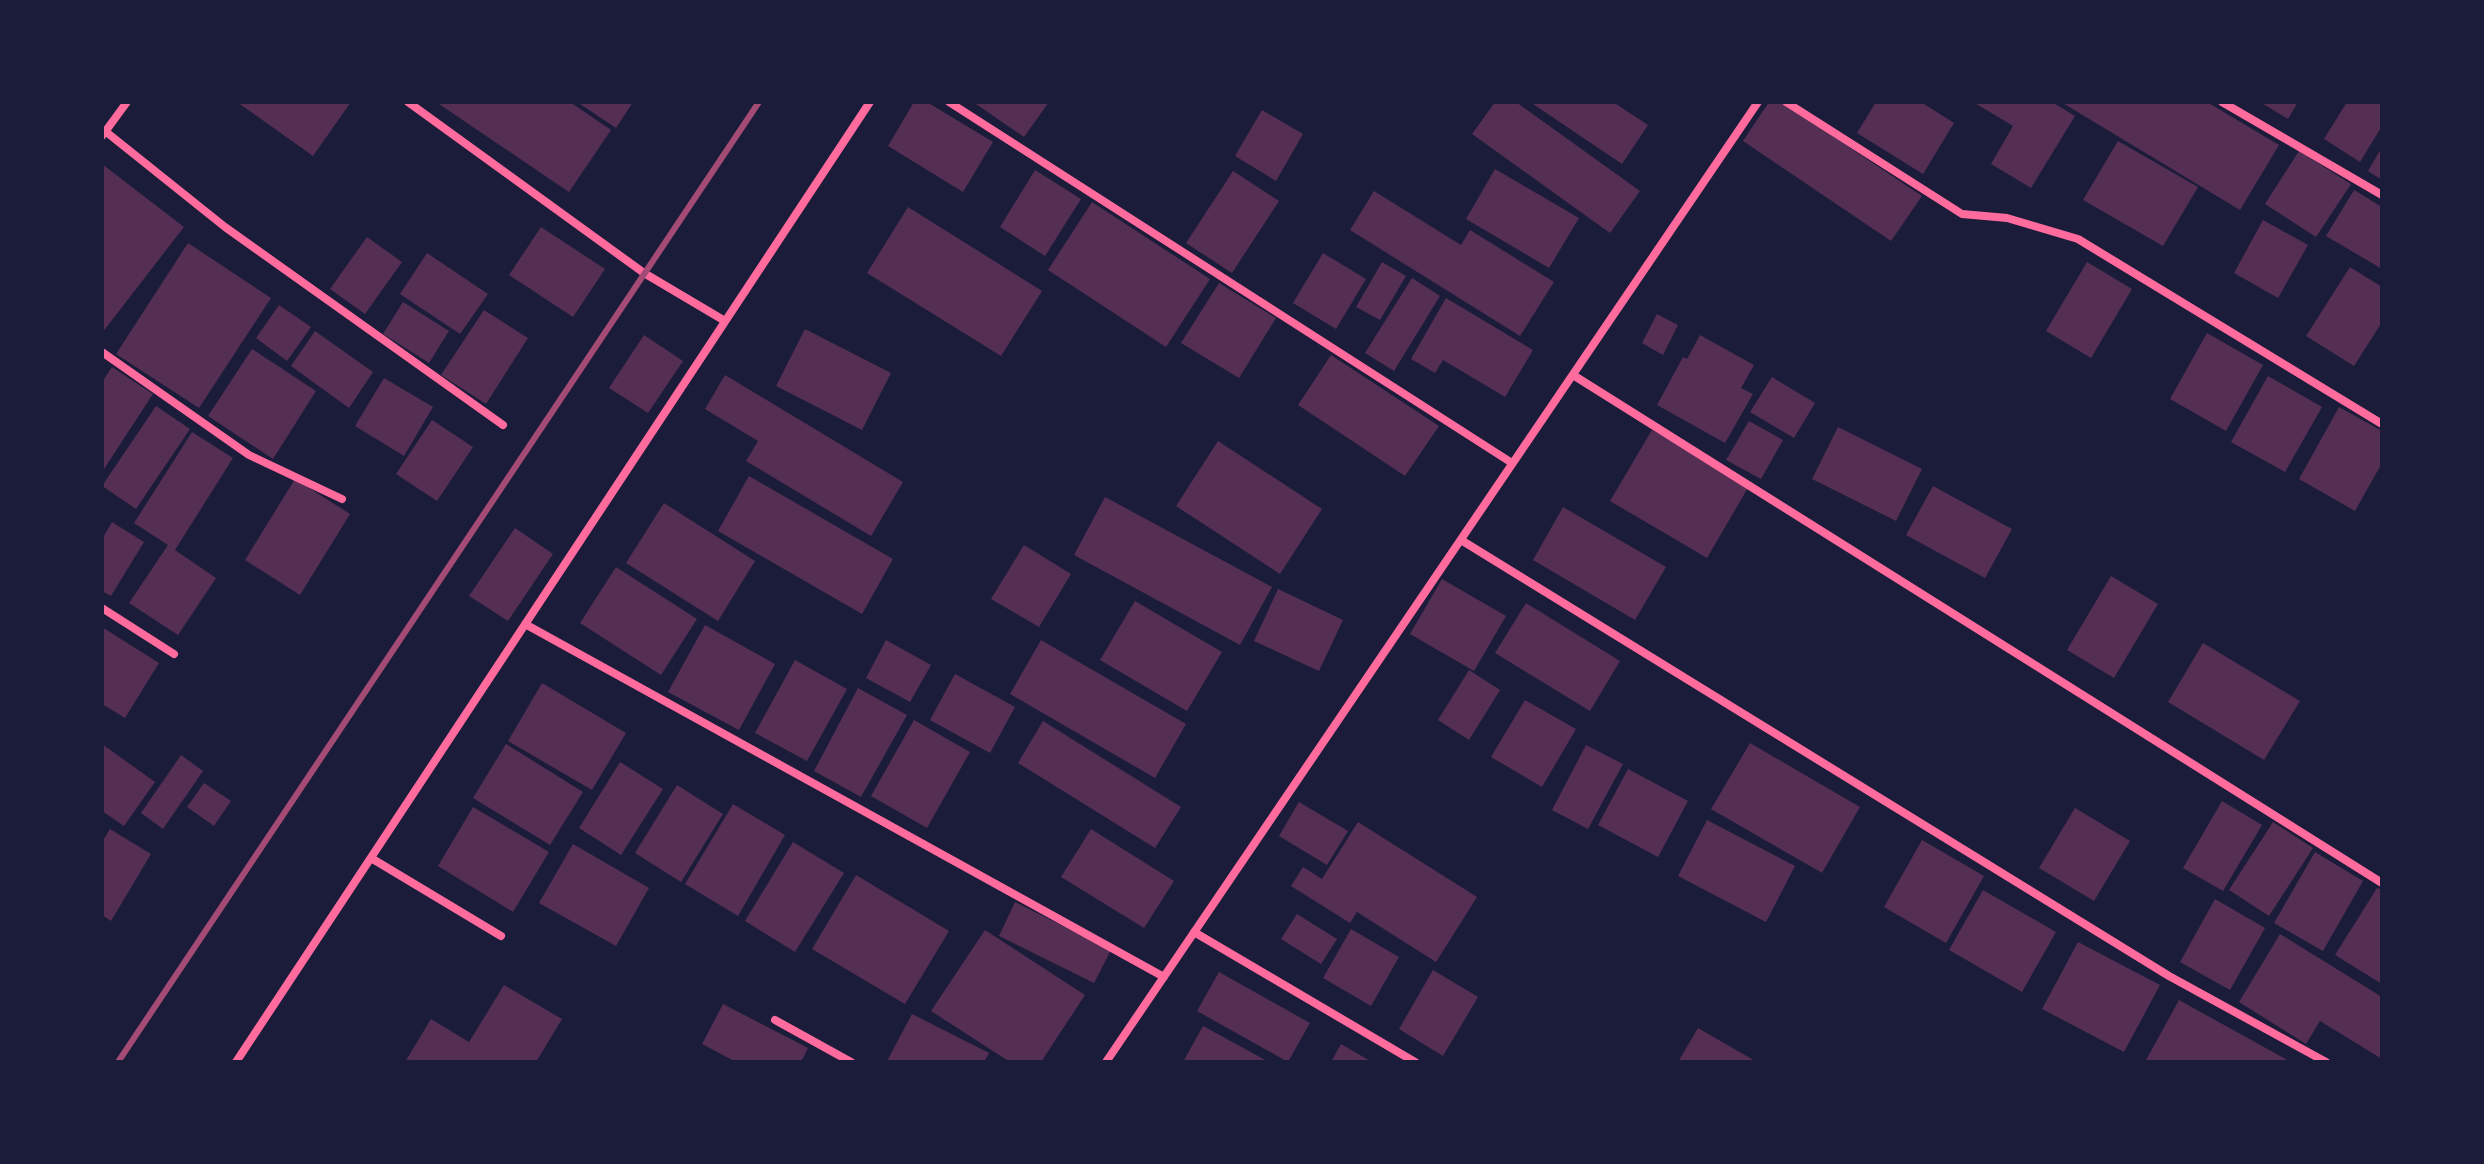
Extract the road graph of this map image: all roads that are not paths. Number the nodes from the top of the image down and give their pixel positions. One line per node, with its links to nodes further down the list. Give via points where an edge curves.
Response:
1 (127, 102): 8 (street)
2 (408, 102): 10 (street, via 644,273)
3 (870, 102): 10 (street)
4 (949, 102): 15 (street)
5 (1758, 102): 12 (street)
6 (1786, 102): 13 (street, via 1962,214 2007,218 2078,239)
7 (2222, 102): 9 (street)
8 (104, 134): 14 (street)
9 (2382, 195)
10 (725, 321): 19 (street)
11 (102, 352): 16 (street, via 249,455)
12 (1573, 375): 15 (street); 22 (street)
13 (2382, 424)
14 (503, 425)
15 (1512, 463): 17 (street)
16 (342, 499)
17 (1461, 540): 23 (street); 31 (street, via 2169,976)
18 (102, 608): 20 (street)
19 (525, 624): 21 (street); 25 (street)
20 (174, 654)
21 (371, 858): 24 (street); 27 (street)
22 (2382, 883)
23 (1194, 932): 25 (street); 30 (street)
24 (501, 936)
25 (1164, 977): 29 (street)
26 (775, 1020): 28 (street)
27 (236, 1062)
28 (851, 1062)
29 (1106, 1062)
30 (1415, 1062)
31 (2326, 1062)

